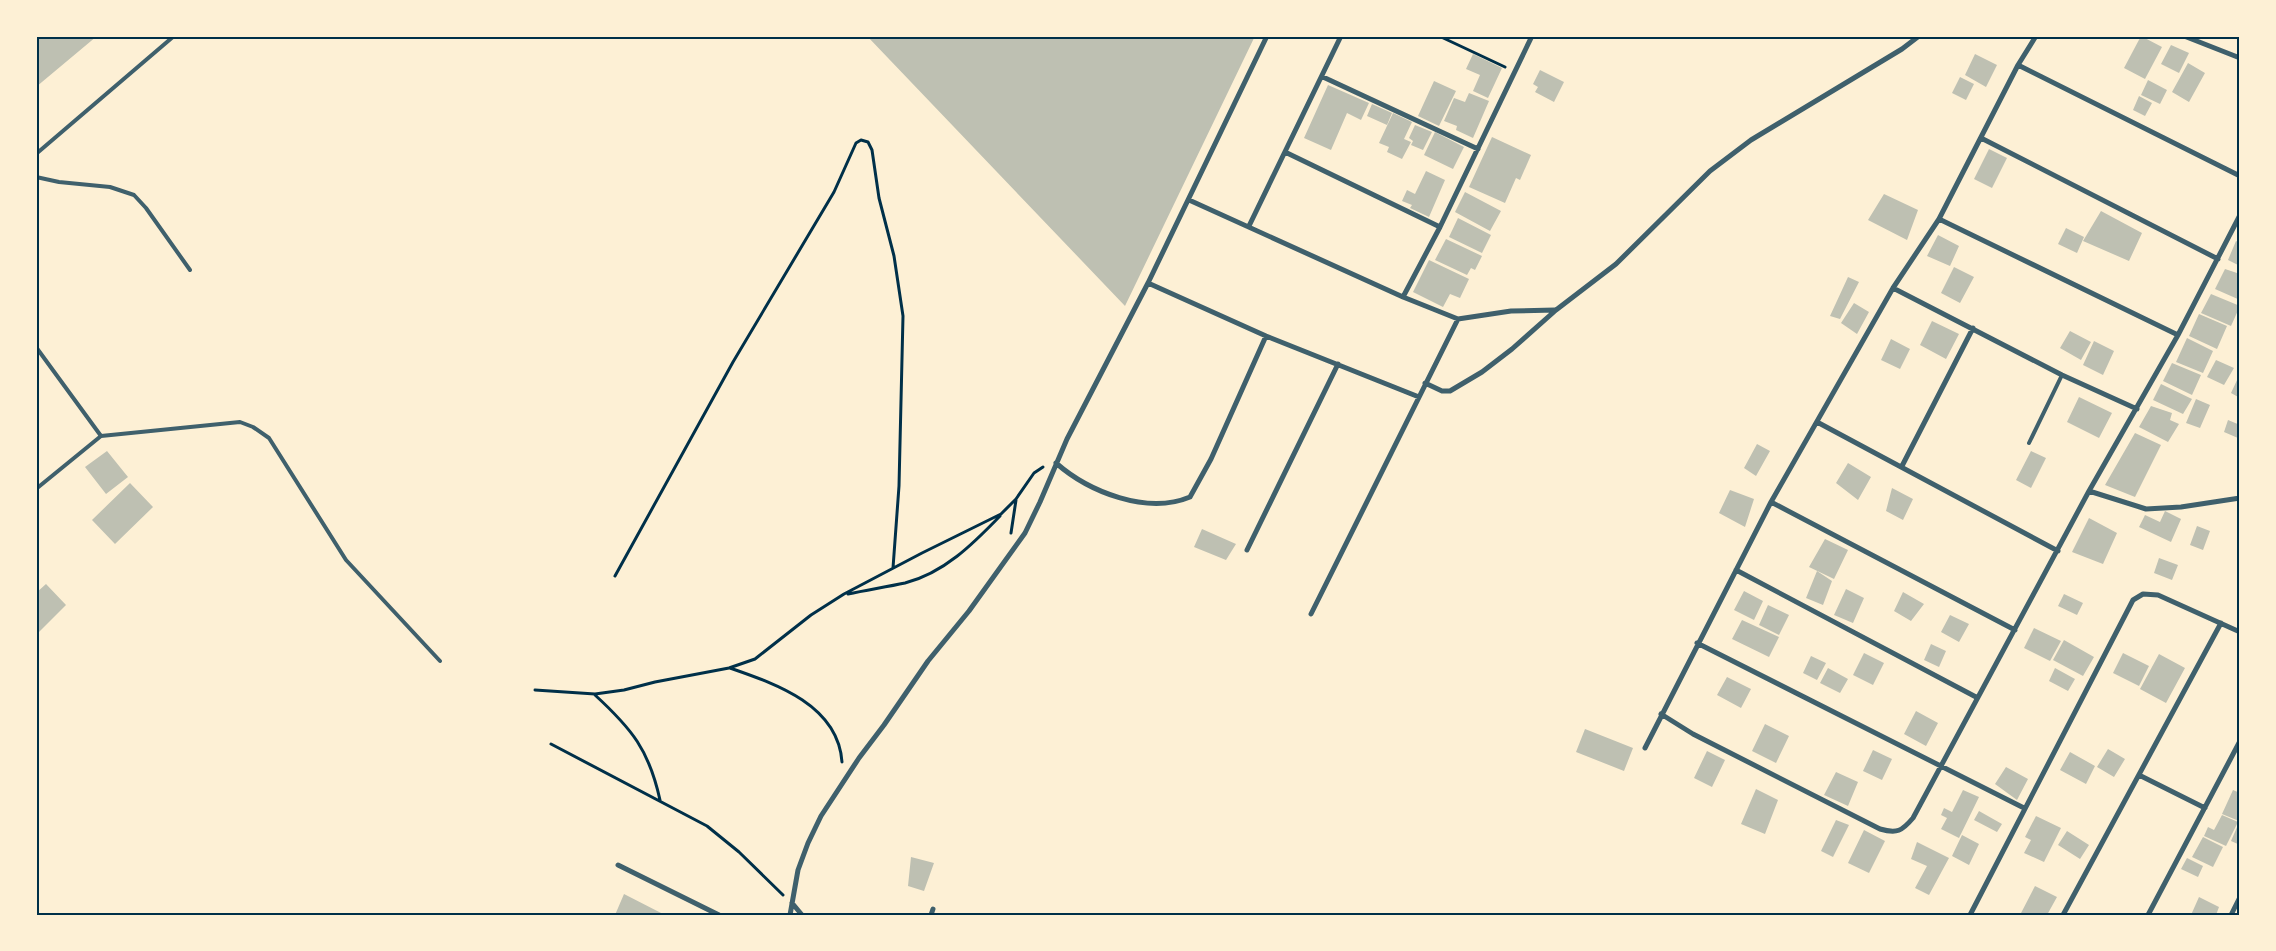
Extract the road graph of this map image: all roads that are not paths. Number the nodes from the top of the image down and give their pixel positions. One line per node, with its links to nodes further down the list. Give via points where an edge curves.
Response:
1 (174, 36): 14 (lane)
2 (1268, 36): 17 (street)
3 (1341, 36): 10 (street)
4 (1532, 36): 12 (street)
5 (1919, 36): 27 (street, via 1751,140 1710,171 1616,264)
6 (2036, 36): 9 (street)
7 (2184, 36): 8 (street)
8 (2240, 58)
9 (2018, 65): 11 (street); 15 (street)
10 (1322, 77): 12 (street); 13 (street)
11 (1981, 138): 19 (street); 22 (street)
12 (1478, 149): 21 (street)
13 (1285, 152): 20 (street); 21 (street)
14 (36, 154)
15 (2240, 176)
16 (36, 177): 23 (lane, via 110,187 134,195)
17 (1189, 200): 20 (street); 24 (street)
18 (2240, 215): 22 (street)
19 (1939, 219): 25 (street); 30 (street)
20 (1249, 226): 26 (street)
21 (1440, 227): 26 (street)
22 (2218, 258): 30 (street)
23 (190, 270)
24 (1148, 283): 31 (street); 41 (street)
25 (1893, 288): 29 (street); 38 (street)
26 (1403, 297): 28 (street)
27 (1556, 310): 28 (street, via 1512,311); 35 (street, via 1512,349 1456,389 1442,391)
28 (1458, 319): 35 (street)
29 (1973, 328): 34 (street); 42 (street)
30 (2178, 335): 37 (street)
31 (1266, 336): 33 (street); 41 (street, via 1211,459 1190,497 1156,502 1121,497 1082,482)
32 (36, 348): 39 (lane)
33 (1338, 364): 36 (street); 47 (street)
34 (2062, 375): 37 (street); 40 (lane)
35 (1425, 383): 36 (street)
36 (1418, 397): 50 (street)
37 (2137, 409): 44 (street)
38 (1817, 422): 42 (street); 46 (street)
39 (101, 436): 43 (lane); 55 (lane, via 240,422 253,427 269,438 346,560)
40 (2030, 443)
41 (1056, 463): 66 (street, via 1025,533 928,661 822,816 798,870)
42 (1902, 466): 48 (street)
43 (36, 489)
44 (2089, 491): 45 (street, via 2146,509 2181,508); 48 (street)
45 (2240, 498)
46 (1771, 502): 49 (street); 52 (street)
47 (1247, 550)
48 (2058, 551): 52 (street)
49 (1736, 570): 54 (street); 56 (street)
50 (1311, 614)
51 (2221, 623): 53 (street); 61 (street); 62 (street, via 2158,595 2143,594 2133,600)
52 (2015, 630): 56 (street)
53 (2240, 632)
54 (1697, 643): 57 (street); 60 (street)
55 (440, 661)
56 (1976, 697): 60 (street)
57 (1660, 714): 59 (street); 60 (street, via 1854,817 1891,832 1904,828 1913,818)
58 (2240, 741): 63 (street)
59 (1645, 748)
60 (1940, 765): 62 (street)
61 (2139, 775): 63 (street); 71 (street)
62 (2024, 808): 70 (street)
63 (2204, 808): 72 (street)
64 (618, 865): 67 (street)
65 (2240, 897): 73 (street)
66 (792, 903): 68 (street); 69 (street)
67 (719, 915)
68 (790, 915)
69 (802, 915)
70 (1970, 915)
71 (2064, 915)
72 (2148, 915)
73 (2230, 915)

